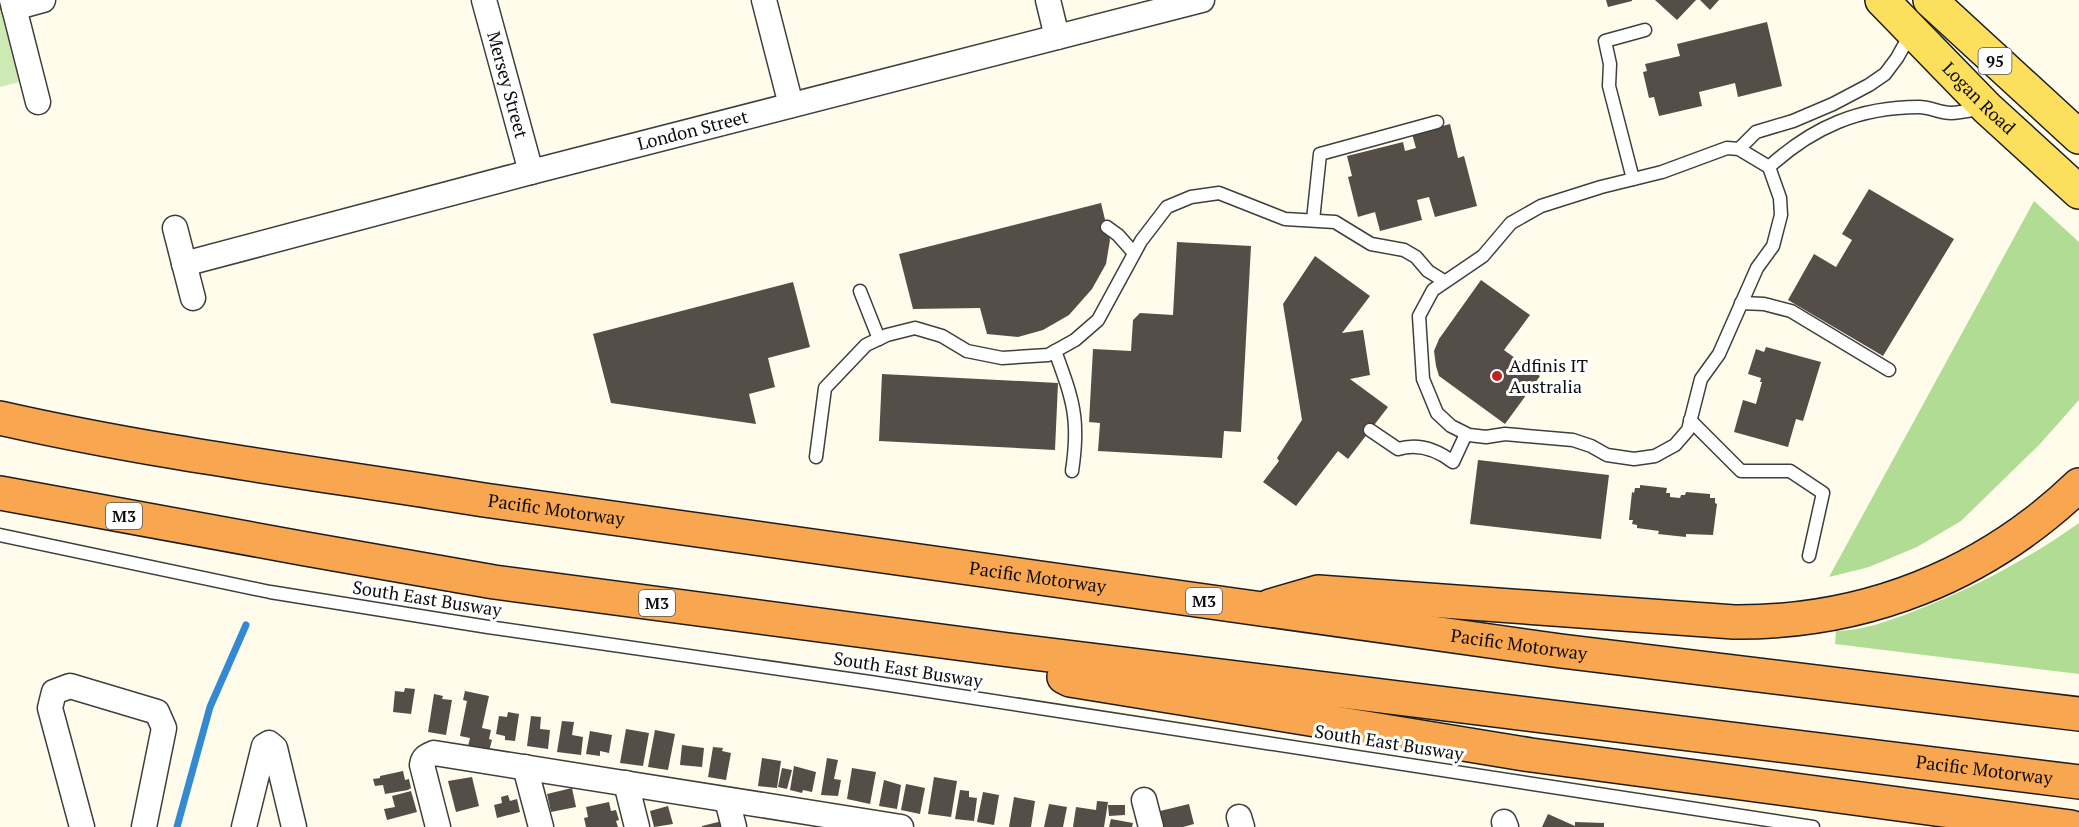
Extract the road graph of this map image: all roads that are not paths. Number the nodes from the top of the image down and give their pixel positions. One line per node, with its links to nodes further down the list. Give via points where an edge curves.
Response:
1 (44, 0): 8 (street)
2 (484, 0): 19 (street, Mersey Street)
3 (764, 0): 13 (street)
4 (1048, 0): 11 (street)
5 (1202, 0): 11 (street, London Street)
6 (1882, 0): 10 (main road, Logan Road / 95)
7 (1930, 0): 16 (main road, Logan Road / 95)
8 (13, 4): 12 (street)
9 (1645, 30): 20 (lane, via 1605,41 1609,86)
10 (1912, 31): 14 (main road, Logan Road / 95); 17 (lane, via 1885,74 1869,85 1793,121 1756,132)
11 (1057, 37): 13 (street, London Street)
12 (38, 102)
13 (791, 105): 19 (street, London Street)
14 (1987, 108): 18 (lane, via 1949,113 1929,107 1902,107 1862,113 1830,124); 21 (main road, Logan Road / 95)
15 (1437, 122): 22 (lane, via 1320,154)
16 (2079, 137)
17 (1739, 149): 18 (lane); 20 (lane, via 1727,148)
18 (1769, 167): 30 (lane, via 1780,198 1781,215 1773,246 1757,268)
19 (531, 172): 26 (street, London Street)
20 (1634, 179): 27 (lane, via 1541,206 1511,223 1483,256)
21 (2079, 192)
22 (1312, 220): 25 (lane, via 1285,219 1219,193 1191,197 1167,207); 27 (lane, via 1335,222 1371,244 1404,250)
23 (1107, 227): 25 (lane)
24 (175, 228): 26 (street)
25 (1134, 253): 32 (lane, via 1098,320)
26 (184, 264): 29 (street)
27 (1444, 281): 37 (lane, via 1433,290 1419,316 1423,379 1437,413)
28 (860, 291): 31 (lane)
29 (193, 298)
30 (1742, 303): 33 (lane, via 1791,311); 35 (lane, via 1719,354 1701,379)
31 (879, 339): 32 (lane, via 915,327 942,336 967,351 1002,358 1048,355); 38 (lane, via 866,345 825,388)
32 (1055, 351): 39 (lane, via 1076,417)
33 (1889, 370)
34 (0, 418): 44 (highway, Pacific Motorway / M3, via 217,460)
35 (1690, 420): 37 (lane, via 1688,430 1675,445 1655,456 1634,459 1607,455 1573,440); 43 (lane, via 1741,471 1790,471 1823,493)
36 (1370, 430): 37 (lane, via 1398,449 1426,447 1452,462)
37 (1466, 434)
38 (816, 457)
39 (1072, 471)
40 (2079, 485): 44 (highway, via 2018,537 1942,580 1884,601 1831,614 1734,622 1318,592)
41 (0, 493): 45 (highway, Pacific Motorway / M3, via 494,582)
42 (0, 535): 63 (lane, South East Busway, via 270,592)
43 (1809, 556)
44 (1260, 609): 46 (highway, Pacific Motorway / M3, via 1562,651)
45 (1009, 651): 48 (highway, Pacific Motorway / M3); 64 (highway, via 1070,680 1531,755)
46 (2079, 714)
47 (525, 767): 49 (street); 57 (street, via 434,753 426,756 422,765); 58 (street)
48 (2079, 782)
49 (626, 783): 50 (street); 59 (street)
50 (727, 800): 52 (street); 60 (street)
51 (1144, 800): 62 (street)
52 (873, 825): 61 (street)
53 (82, 827): 54 (street, via 50,708 54,692 70,686 158,712 164,728)
54 (144, 827)
55 (244, 827): 56 (street, via 264,746 269,743 275,748)
56 (294, 827)
57 (438, 827)
58 (541, 827)
59 (637, 827)
60 (734, 827)
61 (901, 827)
62 (1151, 827)
63 (1813, 827)
64 (2071, 827)

